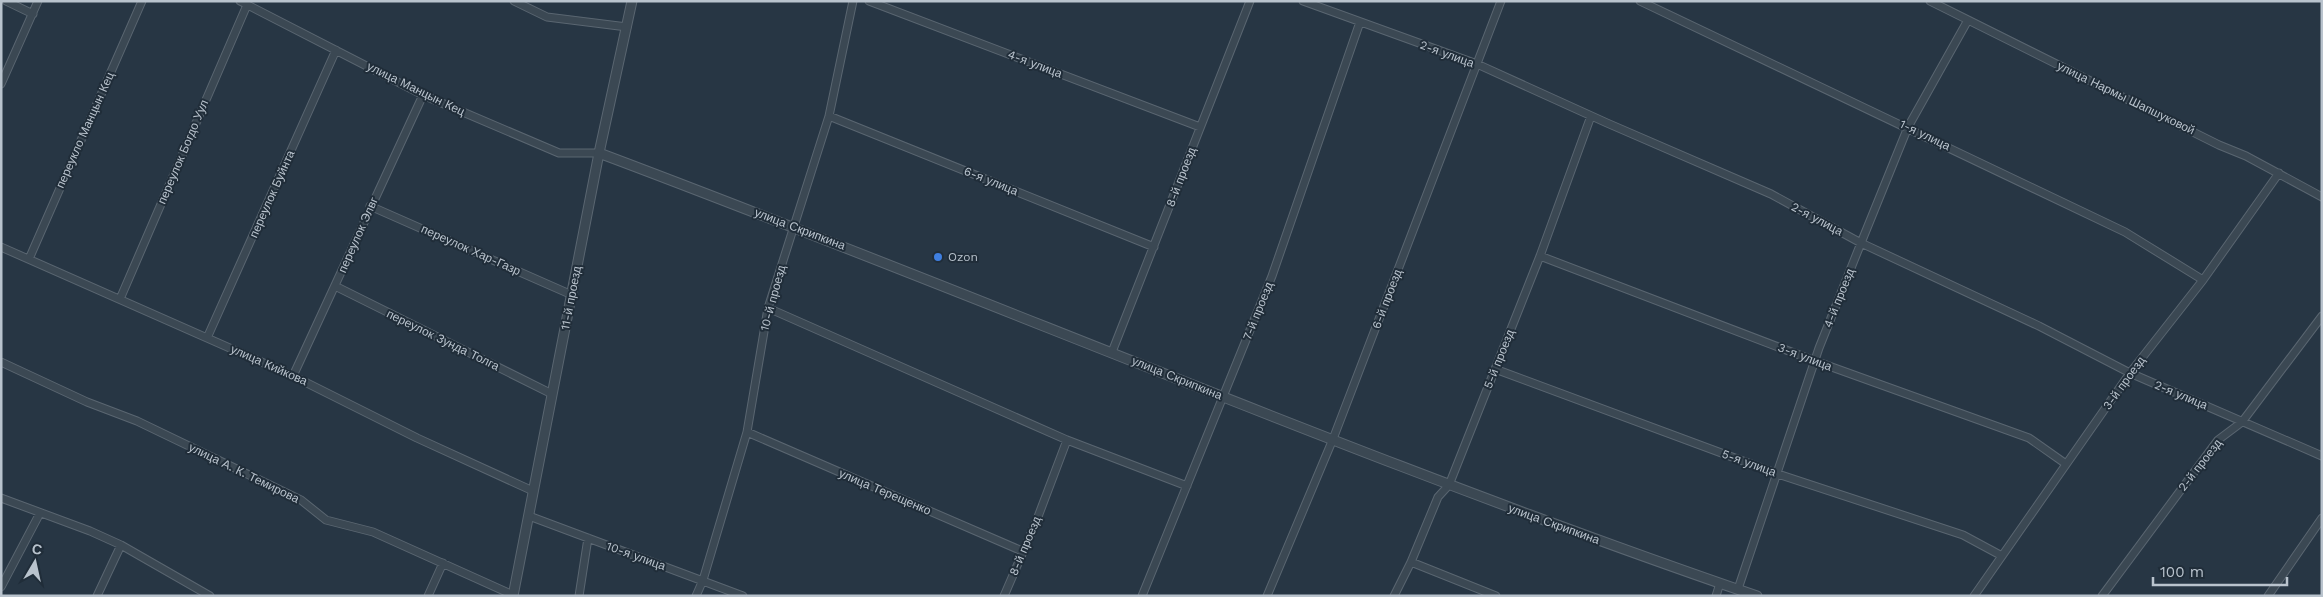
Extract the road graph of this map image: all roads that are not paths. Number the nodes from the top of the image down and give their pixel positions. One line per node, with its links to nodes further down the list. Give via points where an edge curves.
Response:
1 (6, 1): 14 (street)
2 (38, 1): 14 (street)
3 (142, 1): 35 (street, переукло Манцын Кец)
4 (514, 1): 17 (street, via 547,17)
5 (632, 1): 17 (street, 11-й проезд)
6 (853, 1): 22 (street, 10-й проезд)
7 (869, 1): 24 (street, 4-я улица)
8 (1250, 1): 24 (street, 8-й проезд)
9 (1303, 1): 16 (street, 2-я улица)
10 (1501, 1): 19 (street, 6-й проезд)
11 (1640, 1): 25 (street, 1-я улица)
12 (1930, 1): 15 (street, улица Нармы Шапшуковой)
13 (243, 3): 18 (street, улица Манцын Кец); 39 (street, переулок Богдо Уул)
14 (33, 14): 20 (street)
15 (1968, 20): 25 (street, 4-й проезд); 27 (street, улица Нармы Шапшуковой)
16 (1360, 22): 19 (street, 2-я улица); 50 (street, 7-й проезд, via 1272,276)
17 (627, 26): 26 (street, 11-й проезд)
18 (336, 50): 21 (street, улица Манцын Кец); 42 (street, переулок Буйнта)
19 (1477, 64): 23 (street, 2-я улица); 53 (street, 6-й проезд)
20 (1, 84)
21 (423, 95): 26 (street, улица Манцын Кец, via 559,153); 29 (street, переулок Элвг)
22 (829, 116): 30 (street, 10-й проезд); 33 (street, 6-я улица)
23 (1591, 116): 31 (street, 2-я улица, via 1771,194); 34 (street, 5-й проезд)
24 (1200, 127): 33 (street, 8-й проезд)
25 (1908, 127): 31 (street, 4-й проезд); 36 (street, 1-я улица, via 2125,232)
26 (599, 153): 30 (street, улица Скрипкина); 38 (street, 11-й проезд)
27 (2279, 173): 28 (street, улица Нармы Шапшуковой); 36 (street, 3-й проезд)
28 (2322, 197)
29 (370, 206): 37 (street, переулок Элвг); 38 (street, переулок Хар-Газр)
30 (794, 226): 40 (street, 10-й проезд); 43 (street, улица Скрипкина)
31 (1861, 242): 44 (street, 4-й проезд); 47 (street, 2-я улица)
32 (1, 247): 35 (street, улица Кийкова)
33 (1154, 247): 43 (street, 8-й проезд)
34 (1540, 256): 44 (street, 3-я улица); 46 (street, 5-й проезд)
35 (29, 259): 39 (street, улица Кийкова)
36 (2203, 280): 47 (street, 3-й проезд)
37 (335, 286): 48 (street, переулок Элвг); 49 (street, переулок Зунда Толга)
38 (572, 295): 49 (street, 11-й проезд)
39 (120, 299): 42 (street, улица Кийкова)
40 (768, 308): 52 (street, 10-й проезд); 54 (street)
41 (2322, 316): 51 (street, 2-й проезд)
42 (207, 338): 48 (street, улица Кийкова)
43 (1112, 352): 50 (street, улица Скрипкина)
44 (1815, 360): 56 (street, 3-я улица, via 2029,438); 57 (street, 4-й проезд)
45 (1, 362): 70 (street, улица А. К. Темирова, via 137,421 301,500 326,520 373,532)
46 (1495, 369): 57 (street, 5-я улица); 58 (street, 5-й проезд)
47 (2130, 373): 51 (street, 2-я улица); 56 (street, 3-й проезд)
48 (294, 376): 60 (street, улица Кийкова, via 417,438)
49 (552, 394): 60 (street, 11-й проезд)
50 (1223, 396): 53 (street, улица Скрипкина); 59 (street, 7-й проезд)
51 (2242, 422): 55 (street, 2-я улица); 90 (street, 2-й проезд, via 2218,440)
52 (747, 432): 67 (street, улица Терещенко); 71 (street, 10-й проезд)
53 (1334, 439): 58 (street, улица Скрипкина); 84 (street, 6-й проезд)
54 (1067, 440): 59 (street); 67 (street, 8-й проезд)
55 (2322, 456)
56 (2066, 464): 68 (street, 3-й проезд)
57 (1778, 474): 68 (street, 5-я улица, via 1963,535); 74 (street, 4-й проезд)
58 (1450, 485): 69 (street, 5-й проезд, via 1438,497); 72 (street, улица Скрипкина)
59 (1187, 486): 83 (street, 7-й проезд)
60 (533, 491): 63 (street, 11-й проезд)
61 (1, 498): 62 (street)
62 (40, 512): 66 (street); 73 (street)
63 (529, 516): 65 (street, 10-я улица); 78 (street, 11-й проезд)
64 (2322, 518): 91 (street)
65 (588, 538): 71 (street, 10-я улица); 79 (street)
66 (121, 545): 75 (street); 76 (street)
67 (1022, 551): 82 (street, 8-й проезд)
68 (2002, 556): 89 (street, 3-й проезд)
69 (1411, 562): 85 (street, 5-й проезд); 86 (street)
70 (444, 563): 77 (street); 78 (street, улица А. К. Темирова)
71 (703, 580): 80 (street, 10-й проезд); 81 (street, 10-я улица)
72 (1720, 583): 74 (street, улица Скрипкина); 87 (street)
73 (1, 587)
74 (1738, 589): 88 (street, улица Скрипкина)
75 (206, 595)
76 (97, 596)
77 (428, 596)
78 (513, 596)
79 (579, 596)
80 (696, 596)
81 (744, 596)
82 (1004, 596)
83 (1142, 596)
84 (1268, 596)
85 (1394, 596)
86 (1496, 596)
87 (1716, 596)
88 (1757, 596)
89 (1974, 596)
90 (2102, 596)
91 (2268, 596)

